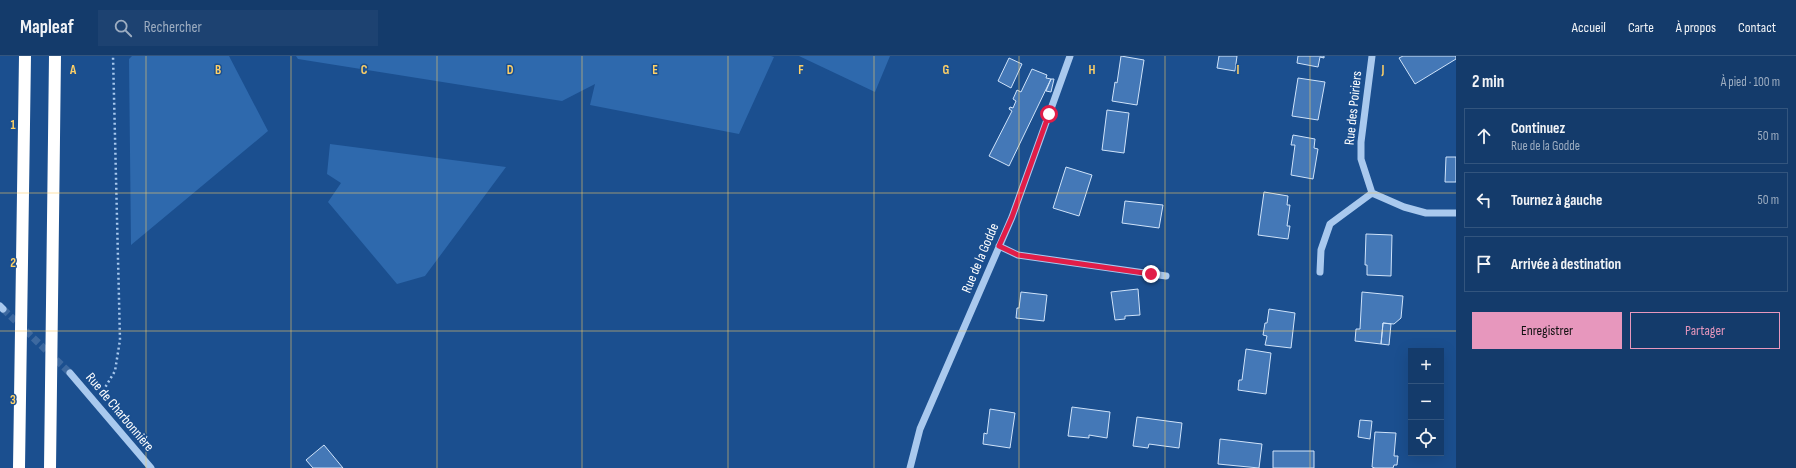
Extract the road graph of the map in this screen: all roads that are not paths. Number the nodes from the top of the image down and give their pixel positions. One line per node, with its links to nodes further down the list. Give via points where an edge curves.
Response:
1 (25, 56): 11 (highway)
2 (55, 56): 12 (highway)
3 (1070, 56): 7 (street, Rue de la Godde, via 1012,217)
4 (1372, 56): 5 (street, Rue des Poiriers, via 1361,142 1361,159)
5 (1372, 193): 6 (street, via 1404,207 1426,213); 8 (street, via 1330,224 1321,250)
6 (1456, 213)
7 (999, 246): 9 (street, via 1018,255); 14 (street, Rue de la Godde, via 920,429)
8 (1320, 272)
9 (1166, 276)
10 (70, 373): 13 (street, Rue de Charbonnière)
11 (19, 468)
12 (50, 468)
13 (151, 468)
14 (910, 468)

